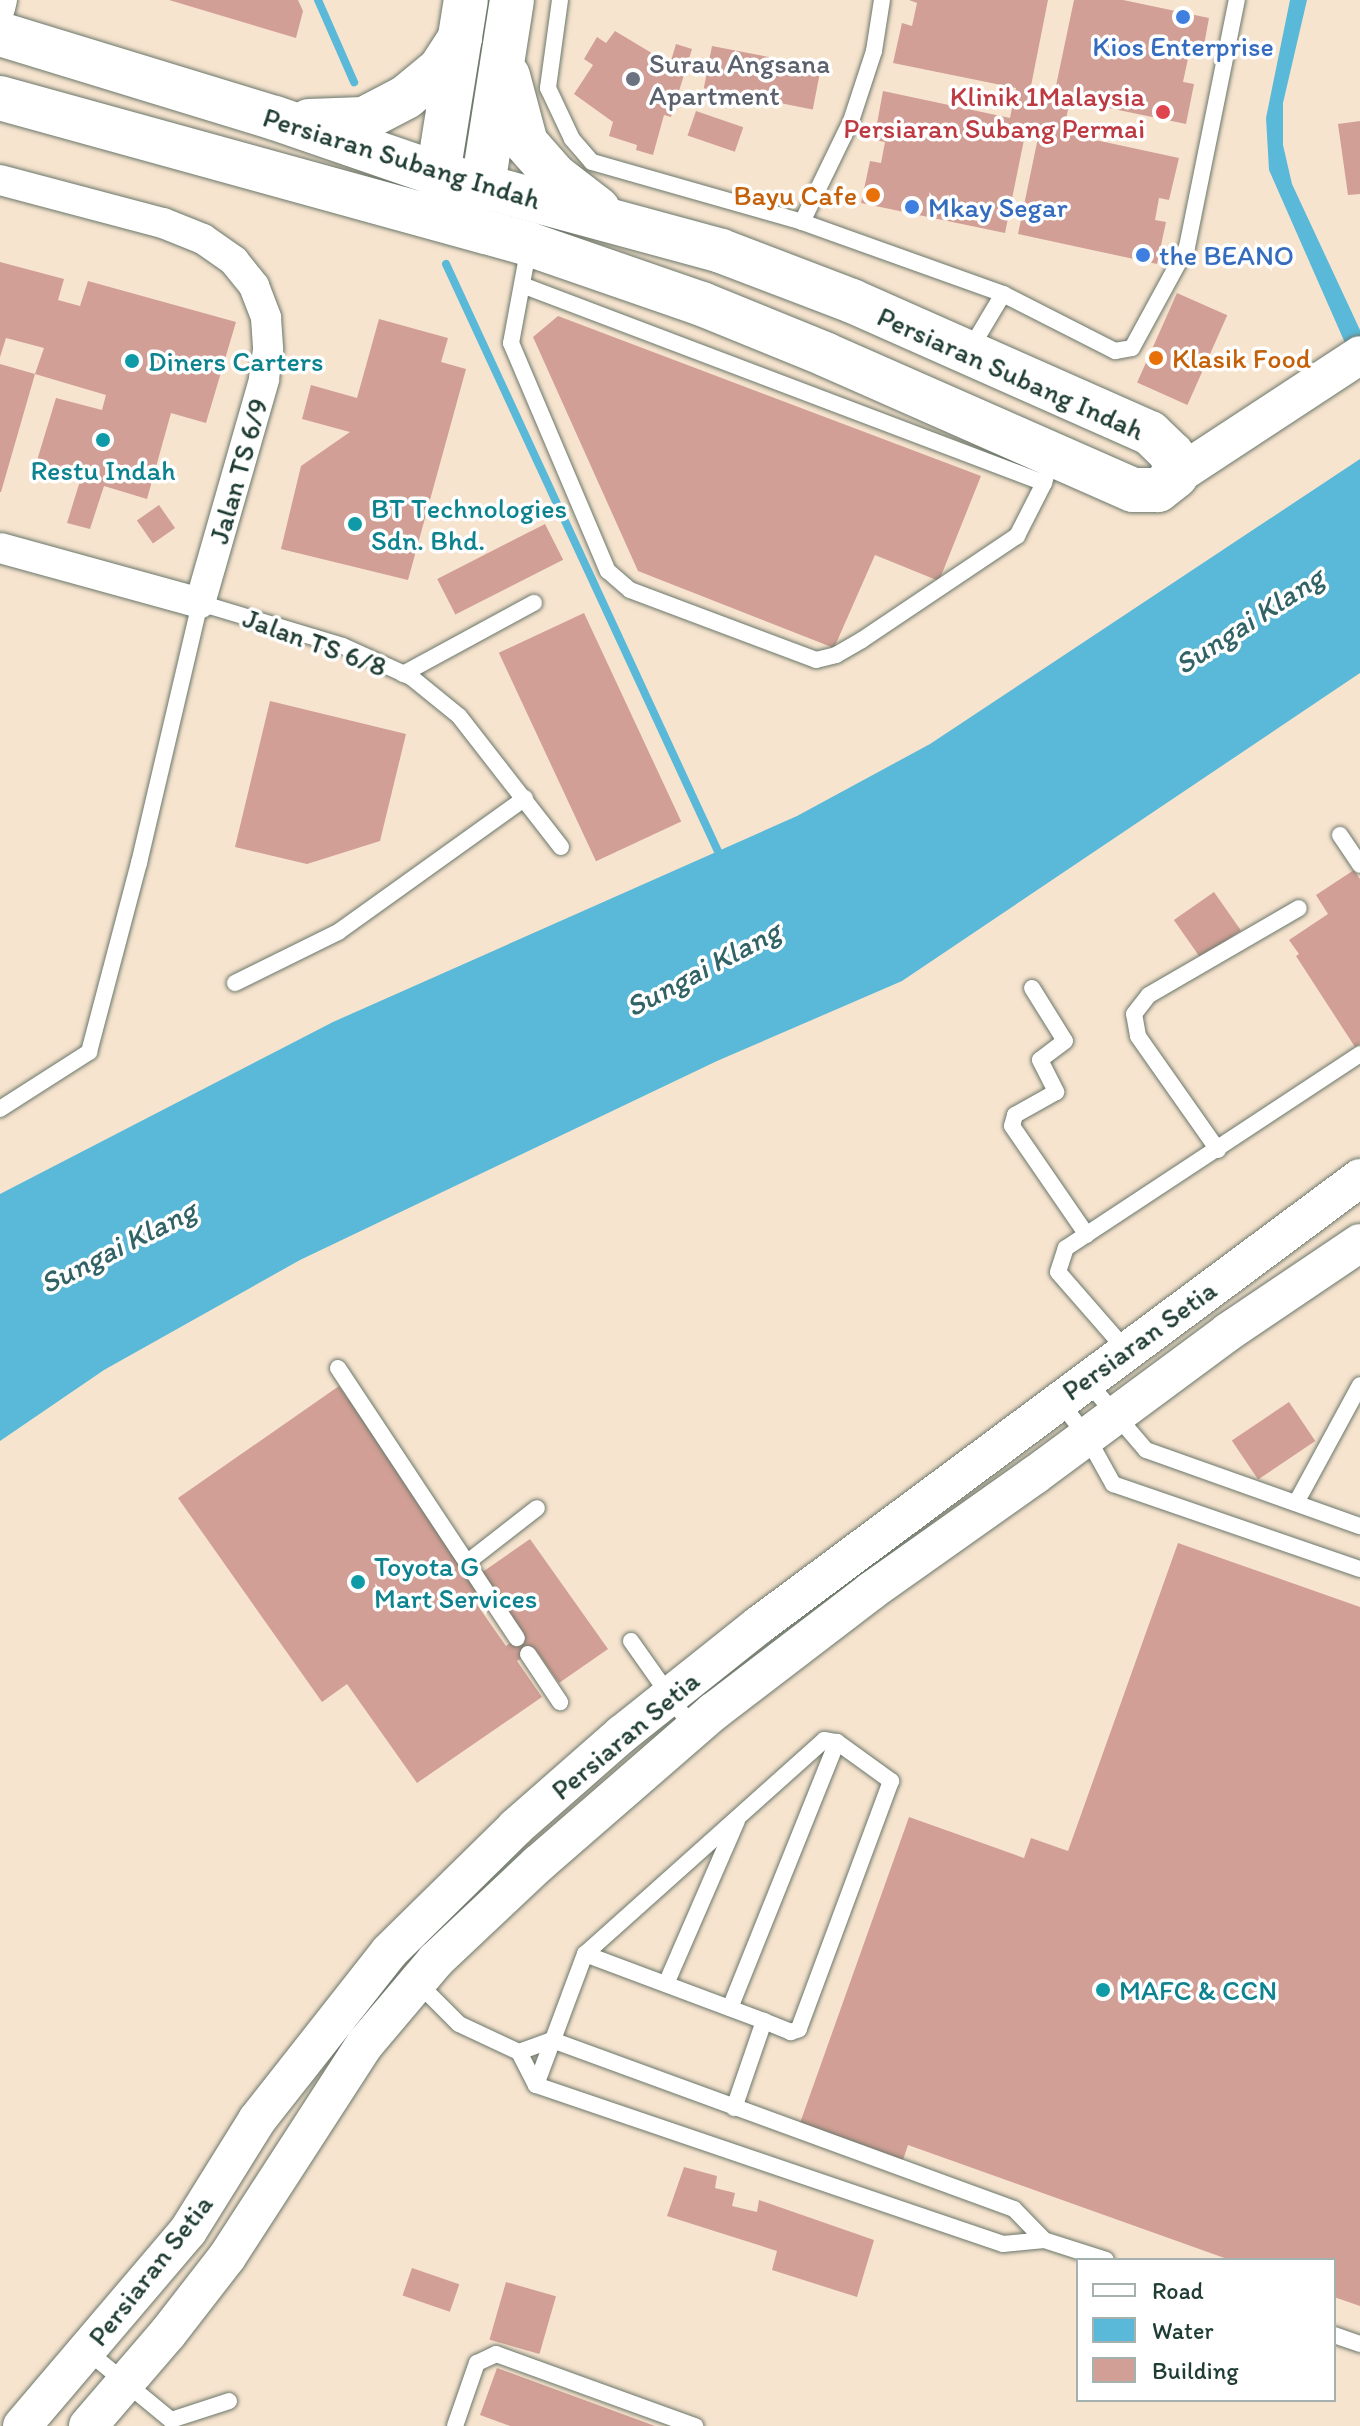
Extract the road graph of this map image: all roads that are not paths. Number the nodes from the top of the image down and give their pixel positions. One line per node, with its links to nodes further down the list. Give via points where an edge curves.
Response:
1 (2, 0): 6 (street)
2 (512, 0): 9 (main road)
3 (560, 0): 17 (lane, via 548,88 572,139 592,162)
4 (882, 0): 17 (lane, via 874,51 851,121)
5 (1237, 0): 19 (lane, via 1187,247 1132,348 1115,351)
6 (0, 8)
7 (464, 18): 11 (main road, via 440,69 406,97 364,119 327,123); 12 (main road)
8 (0, 34): 11 (main road, Persiaran Subang Indah)
9 (504, 54): 14 (main road); 16 (main road, via 526,143 555,176)
10 (0, 98): 15 (main road, Persiaran Subang Indah)
11 (275, 118): 12 (main road, Persiaran Subang Indah)
12 (438, 174): 14 (main road, Persiaran Subang Indah); 15 (main road)
13 (0, 180): 25 (street, Jalan TS 6/9, via 163,223 203,239 234,261 254,286 266,318 264,380)
14 (483, 185): 15 (main road); 16 (main road, Persiaran Subang Indah)
15 (447, 220): 18 (main road, Persiaran Subang Indah)
16 (613, 221): 20 (main road, Persiaran Subang Indah, via 735,257)
17 (802, 222): 19 (lane)
18 (525, 265): 22 (main road, Persiaran Subang Indah, via 730,315); 22 (lane, via 511,343 608,571 630,590 816,660 836,655 1017,536)
19 (1003, 294): 20 (lane)
20 (968, 353): 23 (main road, Persiaran Subang Indah, via 1150,433 1172,454)
21 (1347, 363): 23 (street)
22 (1048, 469): 23 (main road, Persiaran Subang Indah, via 1133,490 1158,490)
23 (1176, 476)
24 (0, 548): 25 (street, Jalan TS 6/8)
25 (200, 603): 27 (lane, Jalan TS 6/8, via 343,646); 36 (lane, via 89,1052)
26 (534, 603): 27 (lane)
27 (403, 674): 28 (lane, Jalan TS 6/8, via 459,716)
28 (525, 798): 30 (lane, Jalan TS 6/8); 33 (lane, via 338,932)
29 (1340, 835): 31 (lane)
30 (561, 847)
31 (1360, 865)
32 (1299, 908): 37 (lane, via 1149,995 1134,1014 1138,1036)
33 (235, 983)
34 (1032, 988): 39 (lane, via 1065,1041 1040,1060 1056,1092 1015,1115 1012,1126)
35 (1360, 1054): 37 (lane)
36 (0, 1109)
37 (1218, 1150): 39 (lane)
38 (1360, 1178): 41 (street, Persiaran Setia)
39 (1087, 1235): 41 (lane, via 1066,1248 1058,1272)
40 (1360, 1243): 45 (street, Persiaran Setia)
41 (1126, 1350): 44 (street, Persiaran Setia)
42 (338, 1368): 49 (lane)
43 (1360, 1385): 46 (lane)
44 (1072, 1389): 45 (lane); 45 (lane); 54 (street, Persiaran Setia)
45 (1100, 1427): 46 (lane, via 1146,1450); 50 (lane, via 1113,1484); 56 (street, Persiaran Setia, via 871,1591)
46 (1296, 1503): 48 (lane)
47 (537, 1508): 49 (lane)
48 (1360, 1526)
49 (469, 1561): 51 (lane)
50 (1360, 1569)
51 (517, 1638)
52 (631, 1641): 54 (lane)
53 (528, 1654): 55 (lane)
54 (669, 1696): 56 (lane); 60 (street, Persiaran Setia, via 516,1827)
55 (560, 1702)
56 (693, 1729): 60 (street, Persiaran Setia, via 538,1864)
57 (837, 1742): 58 (lane, via 824,1740); 62 (lane); 63 (lane, via 891,1781 799,2029 791,2032)
58 (739, 1816): 59 (lane); 61 (lane)
59 (585, 1954): 61 (lane); 64 (lane)
60 (403, 1967): 65 (lane, via 459,2024); 72 (street, Persiaran Setia, via 257,2120 188,2231); 73 (street, Persiaran Setia, via 365,2044 227,2257)
61 (666, 1984): 62 (lane)
62 (730, 2008): 63 (lane)
63 (764, 2021): 67 (lane)
64 (552, 2040): 65 (lane); 66 (lane); 67 (lane)
65 (519, 2052): 66 (lane)
66 (536, 2085): 68 (lane, via 1003,2244)
67 (734, 2108): 68 (lane, via 1014,2209)
68 (1044, 2240): 69 (lane)
69 (1100, 2258)
70 (1336, 2336): 71 (lane)
71 (1360, 2344)
72 (86, 2350): 73 (lane); 75 (street, Persiaran Setia)
73 (125, 2383): 74 (lane, via 171,2420); 76 (street, Persiaran Setia)
74 (229, 2401)
75 (22, 2426)
76 (88, 2426)
77 (455, 2426): 78 (lane, via 477,2363 496,2354)
78 (695, 2426)

